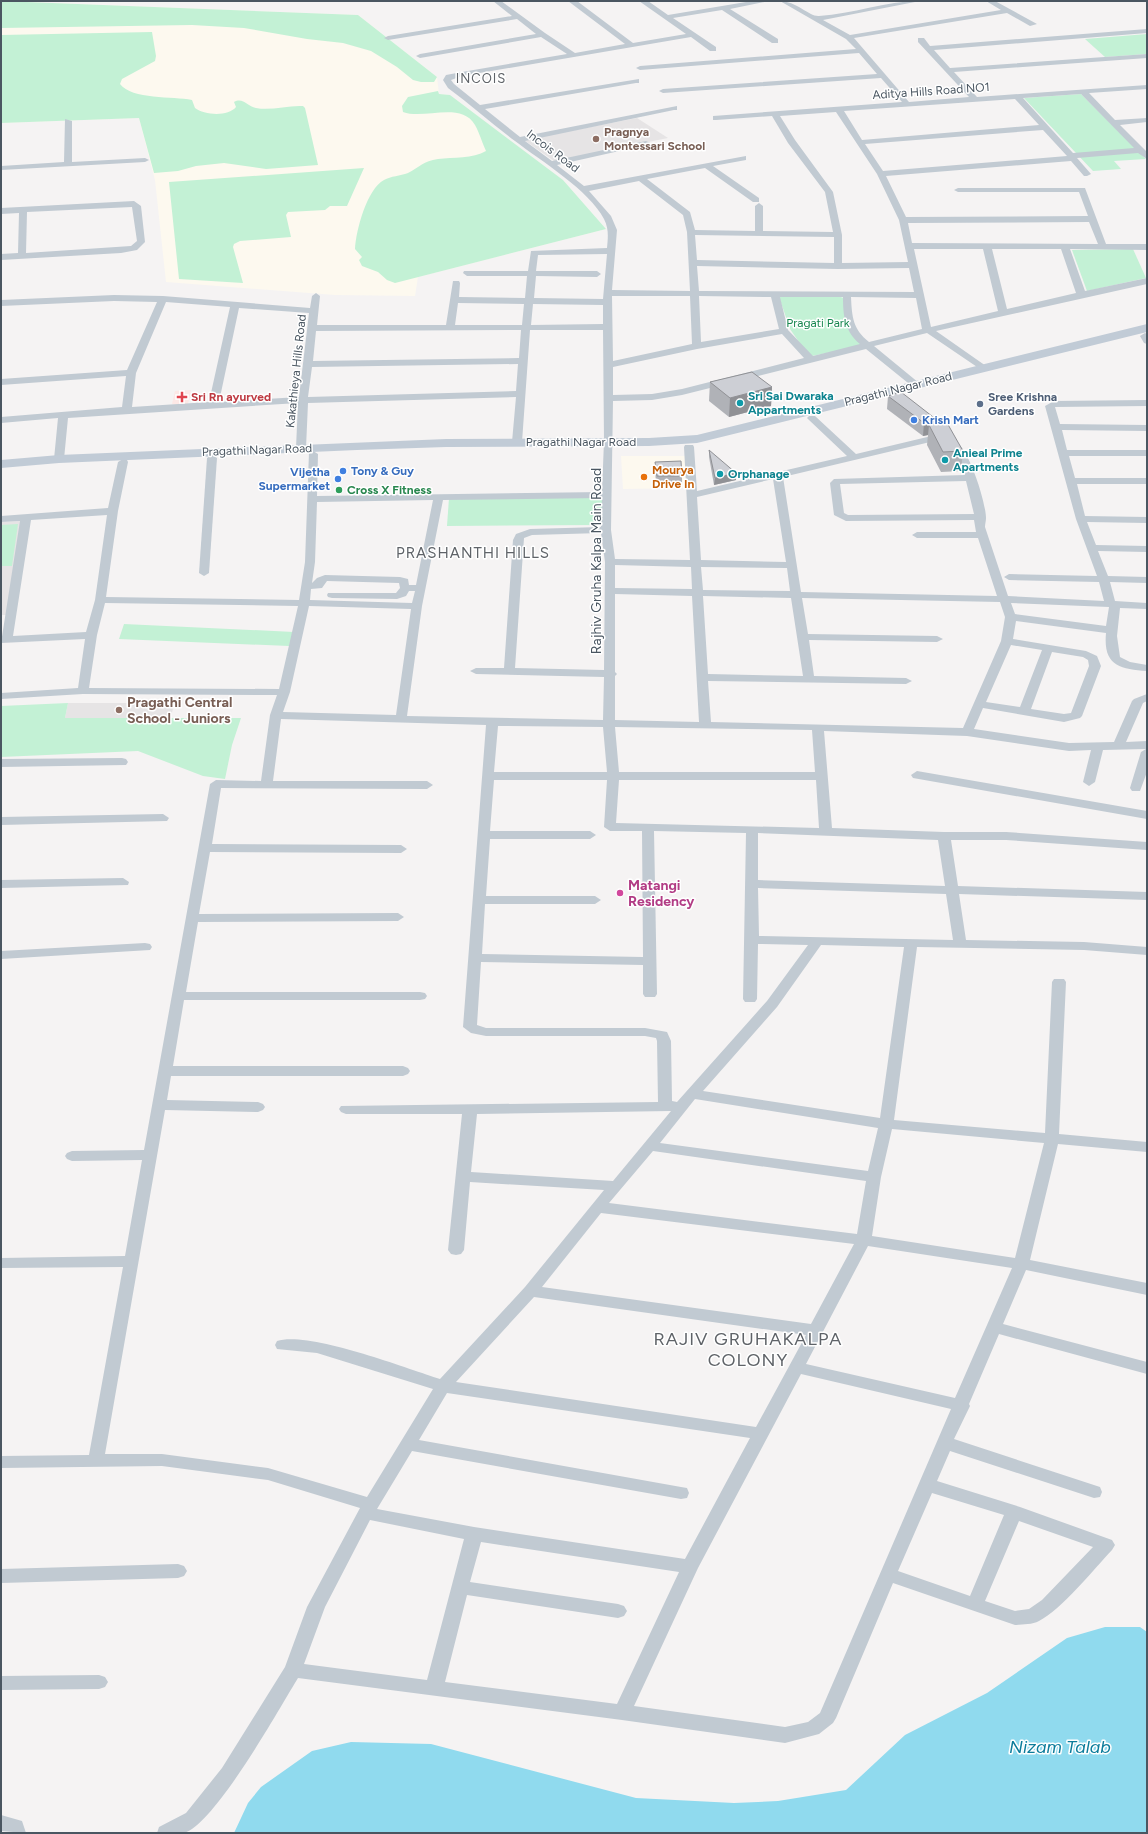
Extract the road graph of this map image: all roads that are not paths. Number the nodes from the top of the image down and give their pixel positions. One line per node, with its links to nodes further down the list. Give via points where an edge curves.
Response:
1 (497, 1): 12 (street)
2 (572, 1): 23 (street)
3 (643, 1): 13 (street)
4 (765, 1): 9 (street)
5 (784, 1): 14 (street)
6 (866, 1): 10 (street)
7 (916, 1): 10 (street)
8 (990, 1): 11 (street)
9 (724, 8): 13 (street); 22 (street)
10 (878, 8): 14 (street)
11 (1008, 11): 15 (street); 19 (street)
12 (517, 17): 17 (street); 20 (street)
13 (667, 17): 18 (street)
14 (816, 19): 19 (street)
15 (1033, 24)
16 (1147, 31): 24 (street)
17 (542, 35): 27 (street); 28 (street)
18 (692, 35): 23 (street, Incois Road); 25 (street)
19 (849, 37): 26 (street)
20 (388, 38)
21 (921, 40): 24 (street)
22 (775, 41)
23 (630, 44): 27 (street, Incois Road)
24 (928, 48): 31 (street)
25 (713, 49)
26 (863, 51): 30 (street); 32 (street)
27 (574, 55): 40 (street, Incois Road, via 462,74 448,79 447,82 451,86)
28 (420, 56)
29 (1147, 56): 31 (street)
30 (640, 68)
31 (949, 70): 38 (street)
32 (882, 76): 35 (street); 39 (street)
33 (636, 81): 40 (street)
34 (1147, 87): 36 (street, Aditya Hills Road NO1)
35 (663, 91)
36 (1083, 92): 37 (street, Aditya Hills Road NO1); 47 (street)
37 (1018, 97): 38 (street, Aditya Hills Road NO1); 48 (street)
38 (976, 100): 39 (street, Aditya Hills Road NO1)
39 (908, 105): 42 (street, Aditya Hills Road NO1)
40 (479, 108): 49 (street, Incois Road)
41 (674, 108): 49 (street)
42 (839, 110): 43 (street, Aditya Hills Road NO1); 50 (street)
43 (775, 114): 44 (street, Aditya Hills Road NO1); 71 (street, via 791,141 829,192)
44 (716, 118)
45 (1147, 120): 47 (street)
46 (68, 121): 57 (street)
47 (1113, 123): 52 (street)
48 (1046, 127): 50 (street); 53 (street)
49 (518, 140): 56 (street, Incois Road)
50 (862, 142): 60 (street)
51 (646, 143): 56 (street)
52 (1144, 154): 53 (street)
53 (1072, 157): 60 (street); 61 (street)
54 (743, 158): 58 (street)
55 (145, 160): 57 (street)
56 (550, 164): 63 (street, Incois Road)
57 (68, 165): 59 (street)
58 (706, 165): 62 (street); 70 (street, via 758,203)
59 (1, 168)
60 (881, 174): 68 (street)
61 (1087, 174)
62 (641, 178): 63 (street); 69 (street, via 687,214)
63 (584, 189): 77 (street, Incois Road, via 611,222 613,230)
64 (958, 190): 67 (street, via 1082,190)
65 (23, 209): 66 (street); 78 (street); 78 (street, via 134,204 137,206 141,242 134,248 121,250)
66 (1, 211)
67 (1092, 219): 68 (street); 75 (street)
68 (904, 220): 72 (street)
69 (691, 232): 70 (street); 80 (street)
70 (759, 233): 71 (street)
71 (838, 235): 82 (street)
72 (910, 246): 73 (street); 81 (street)
73 (987, 247): 74 (street); 101 (street)
74 (1065, 247): 75 (street); 89 (street)
75 (1103, 247): 76 (street)
76 (1147, 247)
77 (610, 251): 84 (street, via 534,253); 94 (street, Incois Road)
78 (22, 255): 79 (street)
79 (1, 257)
80 (693, 264): 82 (street); 88 (street)
81 (914, 265): 82 (street); 91 (street)
82 (838, 266)
83 (467, 273): 84 (street)
84 (533, 274): 85 (street); 97 (street)
85 (596, 274)
86 (1147, 281): 89 (street)
87 (456, 283): 96 (street)
88 (694, 294): 93 (street); 94 (street); 109 (street)
89 (1081, 294): 101 (street)
90 (847, 295): 91 (street); 93 (street); 110 (street, via 851,329)
91 (920, 295): 106 (street)
92 (316, 296): 100 (street, Kakathieya Hills Road)
93 (775, 296): 107 (street)
94 (608, 298): 97 (street); 104 (street, Incois Road)
95 (163, 299): 98 (street, via 114,298); 99 (street); 116 (street)
96 (454, 300): 97 (street); 103 (street)
97 (530, 302): 102 (street)
98 (1, 303)
99 (235, 306): 100 (street); 123 (street)
100 (315, 311): 105 (street, Kakathieya Hills Road)
101 (1003, 312): 106 (street)
102 (526, 326): 103 (street); 104 (street); 112 (street)
103 (450, 327): 105 (street)
104 (607, 327): 114 (street, Incois Road)
105 (313, 328): 113 (street, Kakathieya Hills Road)
106 (927, 329): 110 (street); 115 (street)
107 (784, 331): 109 (street); 111 (street)
108 (1146, 335): 115 (main road, Pragathi Nagar Road); 126 (main road, Pragathi Nagar Road)
109 (697, 346): 114 (street)
110 (867, 347): 111 (street); 118 (street)
111 (811, 360): 120 (street, via 682,392 652,397)
112 (524, 361): 113 (street); 119 (street)
113 (308, 364): 121 (street, Kakathieya Hills Road)
114 (607, 365): 120 (street, Incois Road)
115 (983, 368): 118 (main road, Pragathi Nagar Road)
116 (131, 373): 117 (street); 124 (street)
117 (1, 382)
118 (916, 385): 133 (main road, Pragathi Nagar Road, via 697,439)
119 (520, 394): 121 (street); 132 (street)
120 (608, 398): 133 (street, Incois Road)
121 (303, 400): 123 (street); 135 (street, Kakathieya Hills Road)
122 (1147, 403): 129 (street, via 1054,404 1050,409)
123 (213, 406): 124 (street)
124 (127, 410): 125 (street)
125 (63, 416): 127 (street); 139 (street)
126 (812, 418): 134 (main road, Pragathi Nagar Road); 138 (street)
127 (1, 420)
128 (935, 426): 131 (street)
129 (1055, 427): 130 (street); 136 (street)
130 (1147, 428)
131 (947, 435): 138 (street); 145 (street, via 961,453)
132 (517, 442): 133 (main road, Pragathi Nagar Road); 135 (main road, Pragathi Nagar Road)
133 (609, 444): 134 (main road, Pragathi Nagar Road); 135 (main road, Pragathi Nagar Road); 148 (street, Rajhiv Gruha Kalpa Main Road)
134 (690, 447): 149 (street)
135 (307, 451): 139 (main road, Pragathi Nagar Road); 140 (main road, Pragathi Nagar Road); 151 (street, Kakathieya Hills Road)
136 (1062, 453): 137 (street); 146 (street)
137 (1147, 453)
138 (854, 457): 144 (street)
139 (59, 458): 142 (main road, Pragathi Nagar Road)
140 (212, 458): 141 (main road, Pragathi Nagar Road); 166 (street)
141 (123, 462): 143 (main road, Pragathi Nagar Road); 152 (street)
142 (1, 464)
143 (1, 471)
144 (778, 476): 149 (street); 165 (street)
145 (971, 478): 153 (street); 153 (street, via 841,480 835,483 839,515 846,518)
146 (1070, 481): 147 (street); 156 (street)
147 (1147, 481)
148 (608, 495): 150 (street); 158 (street, Rajhiv Gruha Kalpa Main Road)
149 (692, 495): 164 (street)
150 (439, 497): 151 (street); 173 (street)
151 (312, 499): 170 (street, Kakathieya Hills Road, via 310,562)
152 (113, 511): 154 (street); 178 (street)
153 (981, 517): 160 (street, via 980,527)
154 (26, 518): 155 (street); 188 (street)
155 (1, 519)
156 (1081, 519): 157 (street); 161 (street)
157 (1147, 520)
158 (606, 530): 163 (street, Rajhiv Gruha Kalpa Main Road); 193 (street, via 530,532 520,536)
159 (917, 535): 160 (street)
160 (983, 535): 177 (street)
161 (1092, 548): 162 (street); 168 (street)
162 (1147, 549)
163 (610, 562): 164 (street); 174 (street, Rajhiv Gruha Kalpa Main Road)
164 (696, 563): 165 (street); 175 (street)
165 (792, 565): 176 (street)
166 (204, 573)
167 (1008, 577): 168 (street)
168 (1104, 580): 169 (street); 180 (street)
169 (1147, 580)
170 (306, 586): 171 (street); 179 (street, Kakathieya Hills Road)
171 (318, 586): 172 (street, via 325,578 400,580 404,581); 172 (street, via 317,593 321,595 397,596)
172 (406, 588): 173 (street)
173 (421, 588): 181 (street)
174 (610, 591): 175 (street); 194 (street, Rajhiv Gruha Kalpa Main Road)
175 (698, 592): 176 (street); 195 (street)
176 (796, 596): 177 (street); 186 (street)
177 (1004, 599): 180 (street); 183 (street)
178 (100, 600): 179 (street); 185 (street)
179 (304, 603): 181 (street); 199 (street, Kakathieya Hills Road)
180 (1113, 605): 182 (street); 184 (street)
181 (417, 606): 205 (street)
182 (1147, 606)
183 (1011, 617): 184 (street); 189 (street)
184 (1112, 630): 191 (street, via 1110,648 1114,658 1129,666)
185 (91, 635): 188 (street); 198 (street)
186 (803, 637): 187 (street); 196 (street)
187 (937, 639)
188 (4, 640)
189 (1007, 641): 190 (street); 202 (street)
190 (1048, 648): 203 (street); 203 (street, via 1086,654 1093,658 1095,666 1076,716 1064,718)
191 (1147, 668)
192 (476, 671): 193 (street)
193 (509, 672): 194 (street)
194 (610, 674): 207 (street, Rajhiv Gruha Kalpa Main Road)
195 (703, 677): 196 (street); 208 (street)
196 (809, 679): 197 (street)
197 (906, 681)
198 (82, 691): 199 (street); 200 (street)
199 (284, 692): 204 (street, Kakathieya Hills Road)
200 (1, 696)
201 (1147, 697): 211 (street, via 1138,701)
202 (979, 704): 203 (street); 210 (street)
203 (1024, 712)
204 (276, 715): 205 (street); 222 (street, Kakathieya Hills Road)
205 (401, 719): 206 (street)
206 (492, 722): 207 (street); 219 (street)
207 (609, 724): 208 (street); 217 (street, Rajhiv Gruha Kalpa Main Road)
208 (705, 725): 209 (street)
209 (818, 727): 210 (street); 220 (street)
210 (967, 732): 213 (street, via 1047,745)
211 (1118, 745): 212 (street); 213 (street)
212 (1147, 745)
213 (1098, 746): 221 (street)
214 (1147, 752): 224 (street)
215 (122, 762): 216 (street)
216 (1, 763)
217 (613, 775): 219 (street); 220 (street); 228 (street, Rajhiv Gruha Kalpa Main Road, via 610,827)
218 (917, 775): 225 (street)
219 (488, 776): 231 (street)
220 (820, 776): 230 (street)
221 (1089, 782)
222 (267, 784): 223 (street); 235 (street, via 216,784)
223 (427, 785)
224 (1136, 788)
225 (1147, 815)
226 (163, 818): 227 (street)
227 (1, 821)
228 (648, 828): 229 (street); 254 (street)
229 (752, 829): 230 (street); 239 (street)
230 (826, 832): 233 (street)
231 (484, 835): 232 (street); 242 (street)
232 (590, 835)
233 (944, 836): 234 (street, via 1006,836); 240 (street)
234 (1147, 846)
235 (205, 848): 236 (street); 245 (street)
236 (402, 848)
237 (124, 882): 238 (street)
238 (1, 884)
239 (753, 884): 240 (street); 246 (street)
240 (952, 889): 241 (street); 249 (street)
241 (1147, 896)
242 (479, 900): 243 (street); 253 (street)
243 (595, 900)
244 (398, 917): 245 (street)
245 (192, 918): 257 (street)
246 (752, 940): 247 (street); 259 (street)
247 (817, 942): 248 (street); 262 (street, via 772,1004)
248 (911, 944): 249 (street); 268 (street)
249 (960, 945): 251 (street, via 1084,946)
250 (145, 947): 252 (street)
251 (1147, 951)
252 (1, 955)
253 (475, 958): 254 (street); 264 (street, via 470,1027 486,1032 646,1032 662,1035)
254 (649, 961): 256 (street)
255 (1059, 982): 269 (street)
256 (650, 994)
257 (178, 996): 258 (street); 260 (street)
258 (420, 996)
259 (750, 999)
260 (165, 1071): 261 (street); 263 (street)
261 (403, 1071)
262 (687, 1100): 264 (street); 268 (street); 270 (street)
263 (159, 1105): 265 (street); 272 (street)
264 (665, 1106): 267 (street)
265 (258, 1107)
266 (346, 1109): 267 (street)
267 (470, 1110): 274 (street)
268 (886, 1124): 269 (street); 275 (street)
269 (1052, 1140): 271 (street); 282 (street)
270 (649, 1146): 275 (street); 276 (street)
271 (1147, 1147)
272 (150, 1155): 273 (street); 280 (street)
273 (72, 1156)
274 (463, 1177): 276 (street); 279 (street)
275 (874, 1177): 278 (street)
276 (618, 1186): 277 (street)
277 (597, 1207): 278 (street); 284 (street)
278 (864, 1240): 282 (street); 286 (street)
279 (456, 1250)
280 (131, 1262): 281 (street); 295 (street)
281 (1, 1263)
282 (1021, 1264): 283 (street); 285 (street)
283 (1147, 1289)
284 (530, 1291): 286 (street); 290 (street)
285 (995, 1327): 289 (street); 291 (street)
286 (817, 1331): 288 (street)
287 (283, 1345): 290 (street, via 317,1347)
288 (796, 1367): 291 (street); 292 (street)
289 (1147, 1368)
290 (443, 1386): 292 (street); 294 (street)
291 (962, 1406): 293 (street)
292 (762, 1434): 303 (street)
293 (946, 1443): 297 (street); 298 (street)
294 (408, 1444): 299 (street); 300 (street)
295 (96, 1460): 296 (street); 300 (street, via 162,1460 268,1474)
296 (1, 1462)
297 (928, 1485): 301 (street); 305 (street)
298 (1094, 1492)
299 (681, 1493)
300 (368, 1509): 302 (street); 310 (street, via 316,1607)
301 (1014, 1512): 308 (street); 308 (street, via 1106,1545 1048,1605 1033,1616 1015,1618)
302 (474, 1534): 303 (street); 307 (street)
303 (690, 1567): 314 (street)
304 (178, 1571): 306 (street)
305 (889, 1575): 308 (street); 314 (street, via 827,1718 813,1729 785,1735)
306 (1, 1576)
307 (460, 1587): 309 (street); 313 (street)
308 (975, 1604)
309 (618, 1611)
310 (293, 1670): 313 (street); 317 (street, via 229,1774 192,1819)
311 (98, 1682): 312 (street)
312 (1, 1683)
313 (434, 1689): 314 (street)
314 (622, 1712)
315 (1, 1823): 316 (street, via 15,1827)
316 (18, 1833)
317 (166, 1833)

